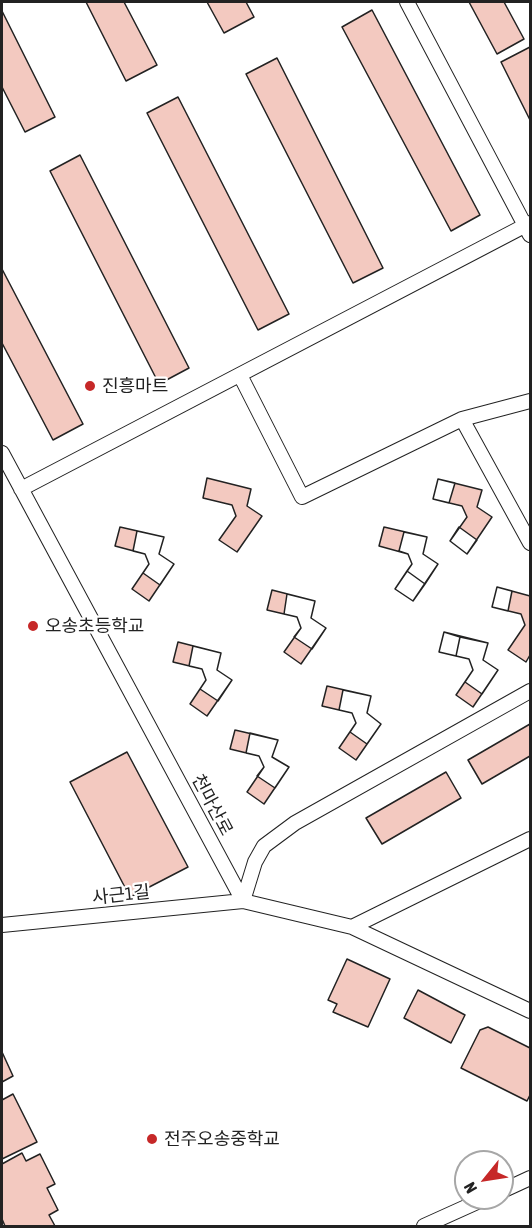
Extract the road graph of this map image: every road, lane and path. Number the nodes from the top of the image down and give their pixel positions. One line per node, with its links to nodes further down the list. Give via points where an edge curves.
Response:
1 (407, 2): 2 (street)
2 (529, 228): 3 (street)
3 (240, 375): 5 (street, via 302,497); 7 (street)
4 (531, 401): 5 (street)
5 (462, 419): 8 (street)
6 (2, 453): 7 (street, 천마산로)
7 (21, 489): 11 (street, 천마산로)
8 (531, 543)
9 (531, 691): 11 (street, via 295,823 264,846)
10 (531, 840): 13 (street)
11 (243, 902): 12 (street, 사근1길); 13 (street)
12 (2, 925)
13 (352, 927): 14 (street)
14 (531, 1011)
15 (531, 1178): 16 (street)
16 (514, 1186)
17 (460, 1210): 18 (street)
18 (424, 1227)

